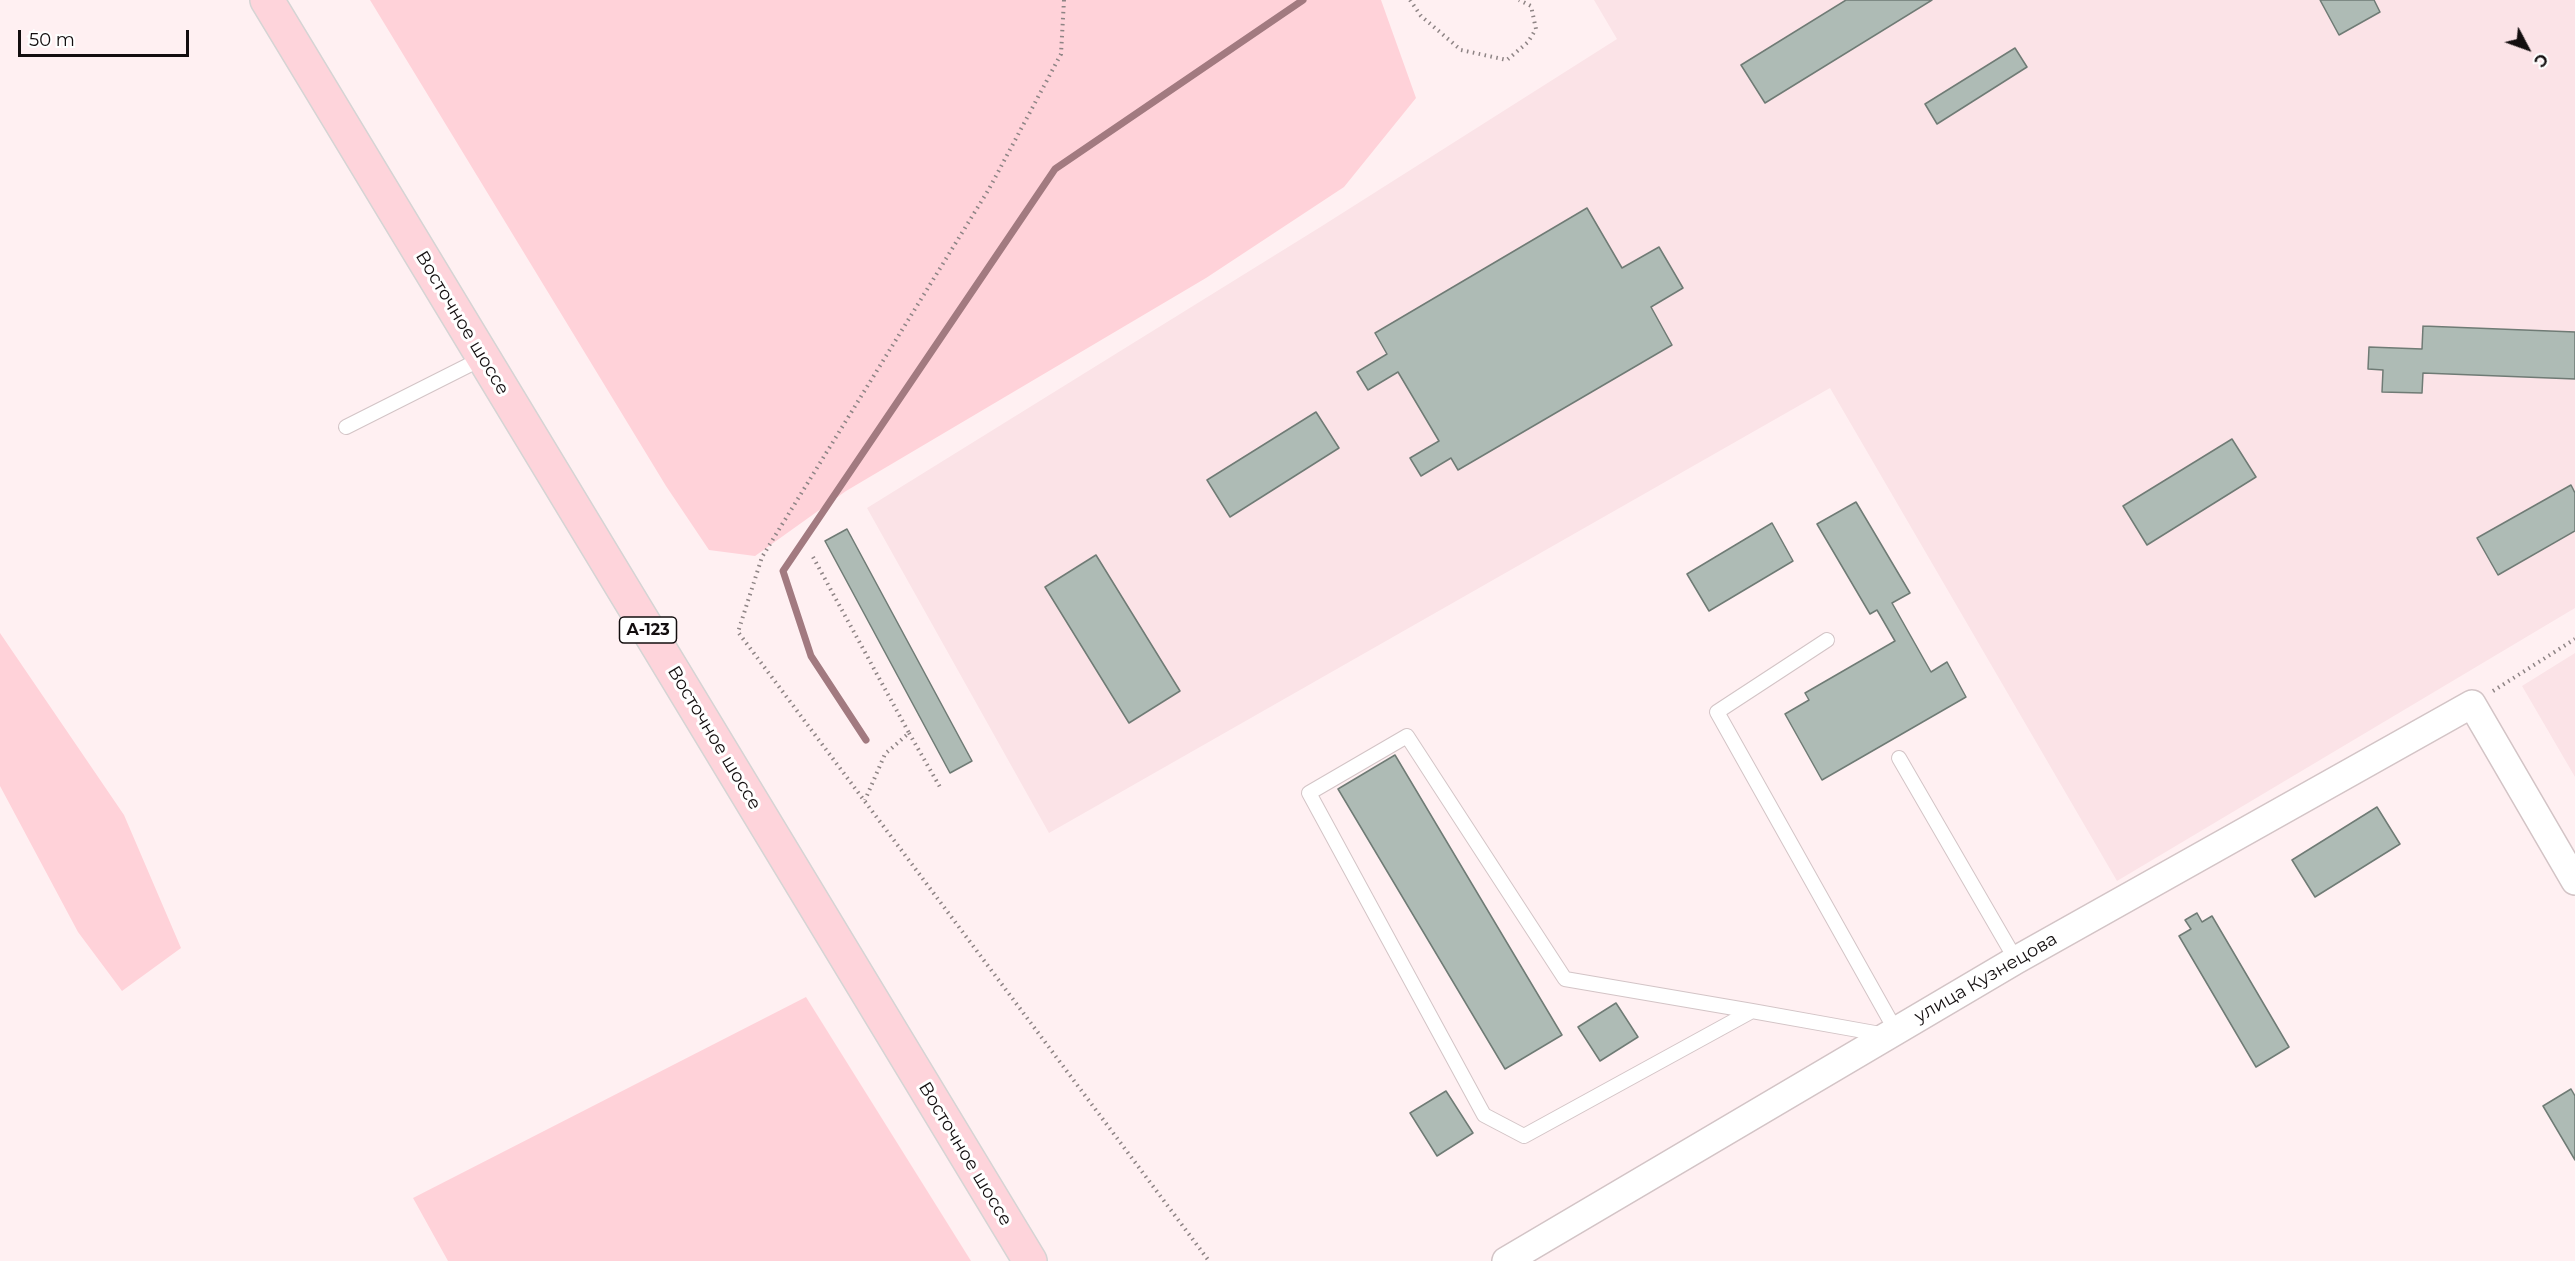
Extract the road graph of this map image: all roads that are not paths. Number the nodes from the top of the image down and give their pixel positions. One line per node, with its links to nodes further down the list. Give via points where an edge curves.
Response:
1 (267, 0): 2 (main road, Восточное шоссе / А-123)
2 (483, 358): 3 (lane); 10 (main road, Восточное шоссе / А-123)
3 (346, 427)
4 (1827, 640): 9 (lane, via 1717,712)
5 (1899, 758): 7 (lane)
6 (2575, 881): 7 (street, улица Кузнецова, via 2472,704)
7 (2016, 960): 9 (street, улица Кузнецова)
8 (1752, 1011): 8 (lane, via 1565,979 1407,736 1309,793 1484,1115 1524,1136); 9 (lane)
9 (1892, 1033): 11 (street, улица Кузнецова)
10 (1030, 1261)
11 (1506, 1261)

